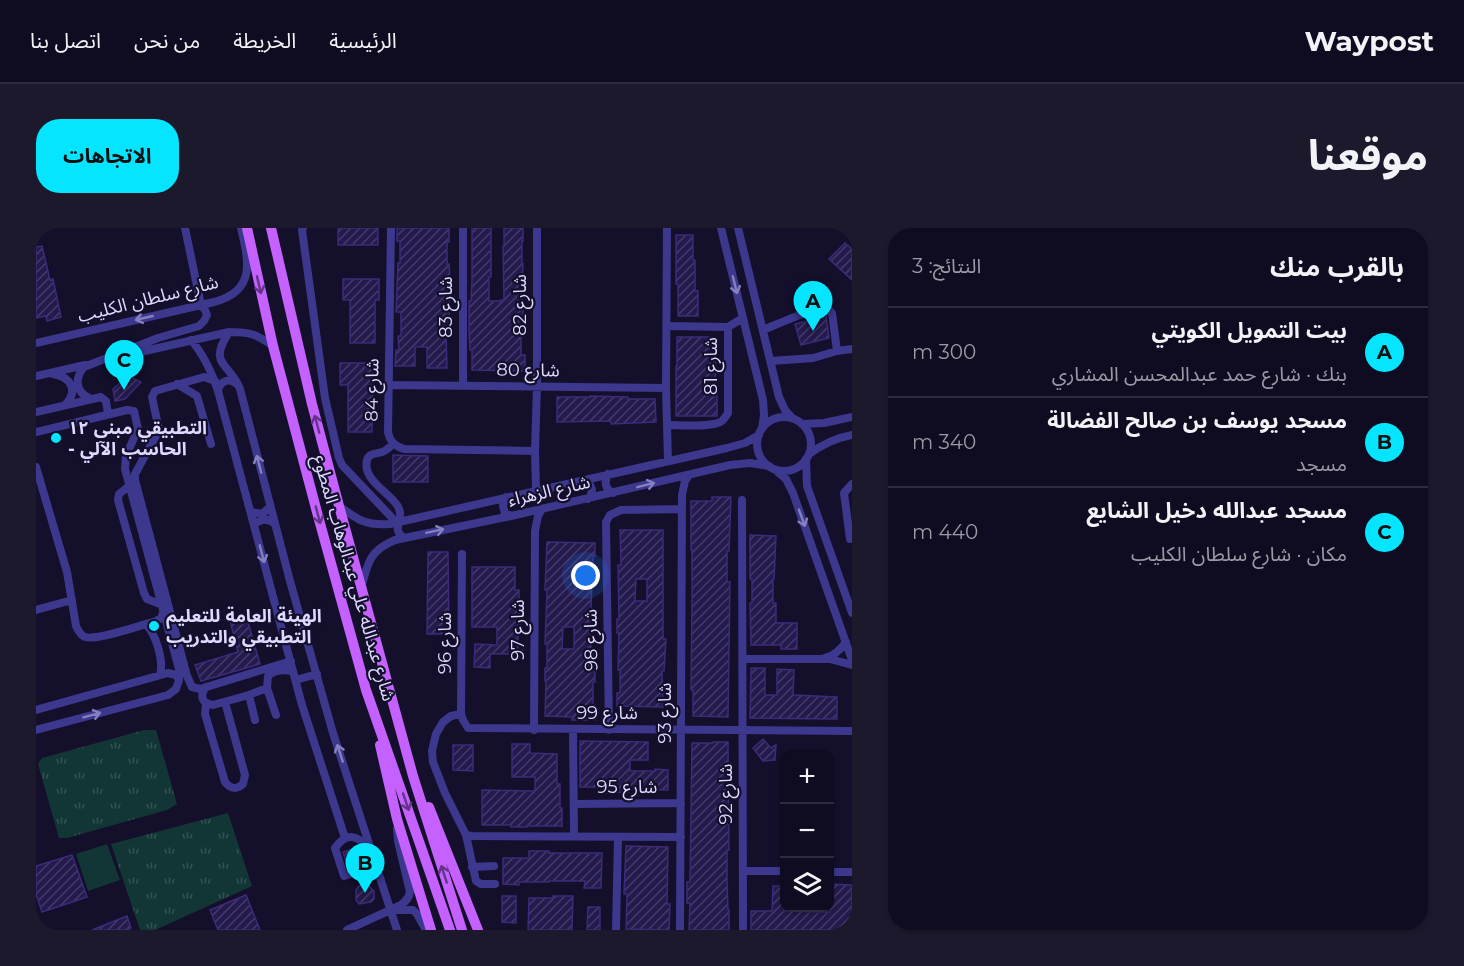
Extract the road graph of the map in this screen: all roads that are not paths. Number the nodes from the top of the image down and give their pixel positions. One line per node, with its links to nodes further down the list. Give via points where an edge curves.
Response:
1 (185, 228): 12 (street)
2 (241, 228): 12 (street, شارع سلطان الكليب, via 247,257 245,280 231,296)
3 (247, 228): 21 (main road, شارع عبدالله علي عبدالوهاب المطوع, one-way to 21)
4 (271, 228): 72 (main road, شارع عبدالله علي عبدالوهاب المطوع, one-way to 4)
5 (391, 228): 32 (street, شارع 84)
6 (463, 228): 33 (street, شارع 83)
7 (537, 228): 34 (street, شارع 82)
8 (667, 228): 14 (street)
9 (721, 228): 13 (street, one-way to 13)
10 (738, 228): 16 (street)
11 (301, 229): 79 (street, via 325,398 339,458)
12 (201, 305): 19 (street, شارع سلطان الكليب, one-way to 19); 25 (street, via 207,315 199,326)
13 (743, 318): 15 (street, شارع 81); 36 (street)
14 (667, 326): 15 (street, شارع 81); 35 (street)
15 (728, 327): 45 (street, شارع 81, via 725,417 712,424)
16 (763, 330): 23 (street, via 806,313 830,310); 24 (street)
17 (229, 332): 18 (street); 21 (street, via 245,332); 31 (street, via 220,358)
18 (191, 340): 25 (street); 28 (street)
19 (36, 343)
20 (852, 344): 23 (street)
21 (273, 346): 107 (main road, شارع عبدالله علي عبدالوهاب المطوع, one-way to 107)
22 (852, 349): 23 (street)
23 (837, 351): 24 (street, via 813,358)
24 (771, 361): 29 (street)
25 (88, 365): 26 (street); 38 (street, via 80,371 77,385)
26 (48, 374): 27 (street); 39 (street, via 70,382 72,395)
27 (36, 376)
28 (214, 381): 30 (street, via 204,377); 37 (street)
29 (776, 383): 36 (street, via 771,394); 43 (street, via 782,404)
30 (177, 384): 51 (street, via 197,396); 105 (street, via 157,389 152,395 159,430 135,480 189,681 192,687)
31 (238, 384): 37 (street, via 226,380); 73 (street, one-way to 31)
32 (388, 384): 33 (street, شارع 80); 52 (street, شارع 84, via 388,432)
33 (463, 385): 34 (street, شارع 80)
34 (537, 386): 35 (street, شارع 80); 53 (street, شارع 82)
35 (666, 388): 45 (street)
36 (760, 388): 48 (street, via 764,415)
37 (218, 391): 76 (street)
38 (89, 399): 39 (street); 41 (street, via 104,398)
39 (64, 405): 40 (street)
40 (36, 412)
41 (108, 414): 47 (street); 63 (street, via 129,409 135,413 138,429 124,465)
42 (852, 417): 44 (street)
43 (792, 418): 46 (street); 48 (street, via 774,419)
44 (835, 421): 46 (street); 50 (street, via 830,432)
45 (667, 424): 55 (street)
46 (802, 424): 54 (street, via 810,435)
47 (36, 432)
48 (761, 432): 55 (street, شارع الزهراء, via 745,443); 57 (street, via 760,456)
49 (852, 435): 50 (street)
50 (840, 438): 54 (street, via 820,446)
51 (211, 444)
52 (393, 444): 53 (street, شارع 84, via 404,449); 79 (street, via 384,452 370,455 367,466 373,482 397,505 402,517)
53 (535, 451): 65 (street, شارع 82)
54 (808, 457): 57 (street, via 796,468); 64 (street)
55 (668, 461): 58 (street, شارع الزهراء)
56 (36, 467): 89 (street)
57 (772, 467): 59 (street, شارع الزهراء, via 750,463); 67 (street)
58 (608, 474): 61 (street, شارع الزهراء); 66 (street, via 606,485)
59 (689, 475): 60 (street, شارع الزهراء); 68 (street, شارع 93)
60 (671, 479): 66 (street, شارع الزهراء, one-way to 60); 68 (street)
61 (583, 480): 65 (street, شارع الزهراء); 70 (street, via 591,486)
62 (852, 484): 84 (street, via 844,493)
63 (129, 486): 90 (street); 90 (street, via 118,500 144,593)
64 (807, 486): 67 (street, via 798,486); 86 (street)
65 (536, 490): 69 (street, شارع الزهراء)
66 (613, 493): 70 (street, شارع الزهراء)
67 (794, 493): 88 (street, one-way to 88)
68 (682, 495): 75 (street, شارع 93)
69 (506, 497): 78 (street, via 503,506); 79 (street, شارع الزهراء)
70 (588, 499): 74 (street, شارع الزهراء)
71 (742, 500): 96 (street, شارع 92)
72 (339, 506): 79 (street, شارع الزهراء, via 367,523); 87 (main road, شارع عبدالله علي عبدالوهاب المطوع)
73 (270, 507): 76 (street, via 262,514); 80 (street)
74 (542, 509): 77 (street, شارع الزهراء); 82 (street, شارع 97)
75 (682, 509): 118 (street, شارع 98, via 621,510 610,514 606,522); 119 (street, شارع 93)
76 (251, 512): 81 (street)
77 (523, 514): 78 (street, شارع الزهراء); 82 (street)
78 (511, 516): 83 (street, شارع الزهراء, one-way to 78)
79 (398, 522): 83 (street, via 398,533)
80 (275, 524): 81 (street, via 266,520); 101 (street)
81 (254, 525): 99 (street, one-way to 99)
82 (535, 531): 116 (street, شارع 97)
83 (404, 538): 87 (street, شارع الزهراء, via 375,551)
84 (850, 539)
85 (462, 554): 112 (street, شارع 96)
86 (840, 580): 88 (street, via 832,578); 92 (street)
87 (362, 585): 122 (main road, شارع عبدالله علي عبدالوهاب المطوع)
88 (827, 587): 95 (street)
89 (72, 600): 91 (street); 94 (street, via 76,626 86,637)
90 (160, 604): 93 (street)
91 (36, 610)
92 (852, 611)
93 (163, 613): 94 (street); 104 (street)
94 (147, 624): 102 (street, via 162,664)
95 (846, 642): 97 (street); 98 (street)
96 (742, 659): 97 (street); 120 (street, شارع 92)
97 (821, 659): 100 (street)
98 (852, 660)
99 (291, 661): 103 (street); 105 (street)
100 (852, 665)
101 (316, 674): 103 (street); 126 (street, one-way to 101)
102 (160, 675): 104 (street, via 172,673); 111 (street)
103 (295, 676): 106 (street, via 282,670 274,672 268,676); 131 (street)
104 (179, 680): 115 (street, one-way to 104, via 168,695)
105 (206, 687): 110 (street, via 202,694)
106 (267, 688): 108 (street); 113 (street)
107 (366, 690): 125 (main road); 151 (main road, شارع عبدالله علي عبدالوهاب المطوع, one-way to 151)
108 (249, 695): 109 (street); 114 (street)
109 (225, 702): 110 (street); 110 (street, via 245,775 243,784 235,788 225,782 205,714)
110 (206, 704)
111 (36, 710)
112 (461, 714): 116 (street, شارع 99, via 471,729); 127 (street, via 442,722 432,751 445,793)
113 (276, 715)
114 (255, 720)
115 (36, 730)
116 (534, 730): 117 (street, شارع 99)
117 (573, 730): 118 (street, شارع 99); 124 (street, شارع 95)
118 (609, 730): 119 (street, شارع 99)
119 (681, 730): 120 (street, شارع 99); 123 (street, شارع 93)
120 (743, 730): 121 (street, شارع 99); 137 (street, شارع 92)
121 (852, 731)
122 (413, 776): 152 (main road, شارع عبدالله علي عبدالوهاب المطوع, one-way to 122); 153 (main road)
123 (681, 803): 124 (street, شارع 95); 130 (street, شارع 93)
124 (573, 804): 128 (street, شارع 95)
125 (397, 819): 142 (street, via 410,892 406,901); 150 (main road)
126 (364, 828): 132 (street); 133 (street)
127 (466, 835): 128 (street); 136 (street)
128 (574, 836): 129 (street)
129 (618, 837): 130 (street); 154 (street)
130 (681, 837): 155 (street, شارع 93)
131 (345, 838): 132 (street); 134 (street, via 335,848 344,876)
132 (357, 838): 133 (street)
133 (371, 848): 134 (street)
134 (376, 866): 142 (street)
135 (494, 866): 136 (street)
136 (472, 867): 141 (street, via 477,883)
137 (743, 871): 138 (street); 156 (street, شارع 92)
138 (780, 871)
139 (834, 872): 140 (street)
140 (852, 872)
141 (495, 884)
142 (392, 910): 143 (street); 148 (street); 149 (street, via 413,910)
143 (369, 920): 146 (street); 147 (street)
144 (36, 926): 145 (street)
145 (39, 930)
146 (347, 930)
147 (372, 930)
148 (397, 930)
149 (426, 930)
150 (431, 930)
151 (450, 930)
152 (462, 930)
153 (477, 930)
154 (616, 930)
155 (680, 930)
156 (743, 930)

